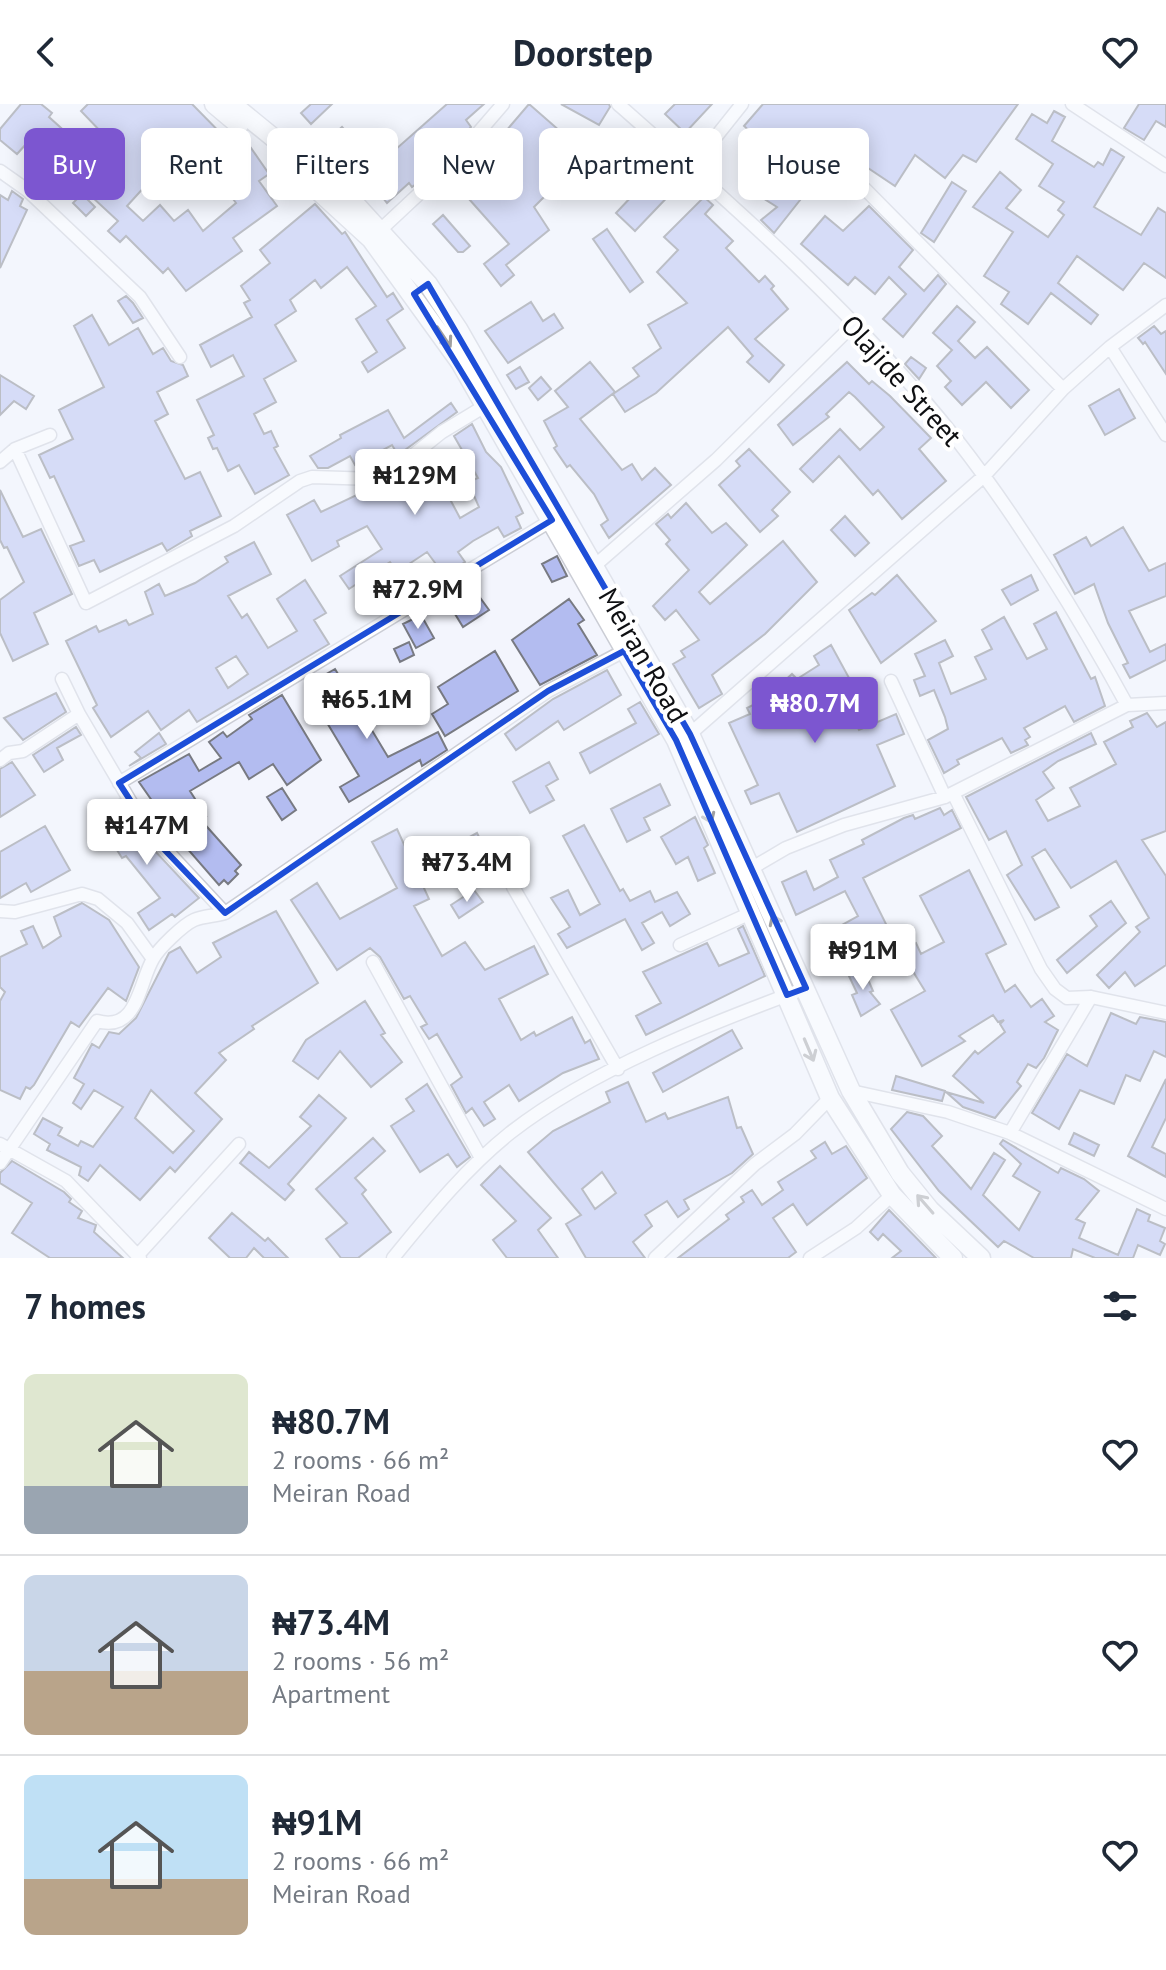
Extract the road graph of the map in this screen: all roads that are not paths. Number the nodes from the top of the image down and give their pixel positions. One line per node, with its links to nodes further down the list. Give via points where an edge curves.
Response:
1 (214, 104): 13 (main road, Meiran Road)
2 (232, 104): 13 (main road, Meiran Road, via 336,187)
3 (503, 104): 13 (street, via 453,162)
4 (618, 104): 7 (street, Olajide Street)
5 (742, 104): 8 (street)
6 (1072, 104): 9 (street)
7 (645, 128)
8 (722, 129)
9 (1166, 166)
10 (0, 171): 18 (street, via 140,297)
11 (869, 193): 19 (street)
12 (722, 198): 16 (street, Olajide Street)
13 (376, 234): 14 (main road, Meiran Road)
14 (421, 289): 20 (main road, Meiran Road, one-way to 20); 27 (main road, Meiran Road, via 500,400)
15 (1166, 305): 17 (street)
16 (854, 324): 25 (street, Olajide Street); 27 (street, via 716,460)
17 (1110, 347): 19 (street); 22 (street)
18 (180, 357)
19 (1063, 389): 25 (street)
20 (485, 406): 23 (street, via 387,476 300,481 234,526 86,603); 26 (main road, Meiran Road)
21 (50, 435): 23 (street)
22 (1166, 435)
23 (15, 449): 24 (street)
24 (0, 462)
25 (984, 476): 32 (street, Olajide Street); 34 (street)
26 (552, 520): 28 (main road, Meiran Road); 36 (street)
27 (592, 568): 34 (main road, Meiran Road)
28 (624, 651): 41 (main road, Meiran Road, one-way to 41, via 676,740); 42 (street, via 548,691)
29 (62, 679): 33 (street)
30 (891, 681): 37 (street)
31 (1166, 703): 32 (street)
32 (1127, 705): 37 (street)
33 (79, 714): 35 (street); 36 (street)
34 (690, 734): 38 (main road, Meiran Road)
35 (0, 760)
36 (119, 783): 42 (street, via 152,836)
37 (949, 795): 38 (street, via 844,825); 48 (street, via 1055,989 1067,998)
38 (752, 868): 46 (main road, Meiran Road, one-way to 38)
39 (513, 887): 50 (street)
40 (0, 911): 44 (street, via 90,896 127,923)
41 (753, 912): 43 (street); 47 (main road, Meiran Road)
42 (225, 913): 44 (street, via 193,921)
43 (680, 945)
44 (153, 959): 55 (street, via 145,987 128,1015 97,1021)
45 (373, 962): 56 (street)
46 (806, 988): 47 (street); 51 (main road, Meiran Road)
47 (787, 995): 50 (street); 52 (main road, Meiran Road, one-way to 52)
48 (1091, 997): 49 (street); 53 (street)
49 (1166, 1013)
50 (618, 1069): 56 (street, via 528,1120)
51 (851, 1091): 53 (street, via 948,1112); 65 (main road, Meiran Road, one-way to 51, via 900,1173)
52 (830, 1098): 58 (main road, Meiran Road); 62 (street)
53 (1010, 1133): 59 (street)
54 (239, 1144): 60 (street)
55 (6, 1147): 57 (street); 60 (street, via 66,1181)
56 (481, 1158): 61 (street)
57 (0, 1163)
58 (892, 1195): 63 (street, via 856,1228); 64 (main road, Meiran Road)
59 (1166, 1209)
60 (139, 1257)
61 (393, 1258)
62 (655, 1258)
63 (810, 1258)
64 (953, 1258)
65 (981, 1258)

